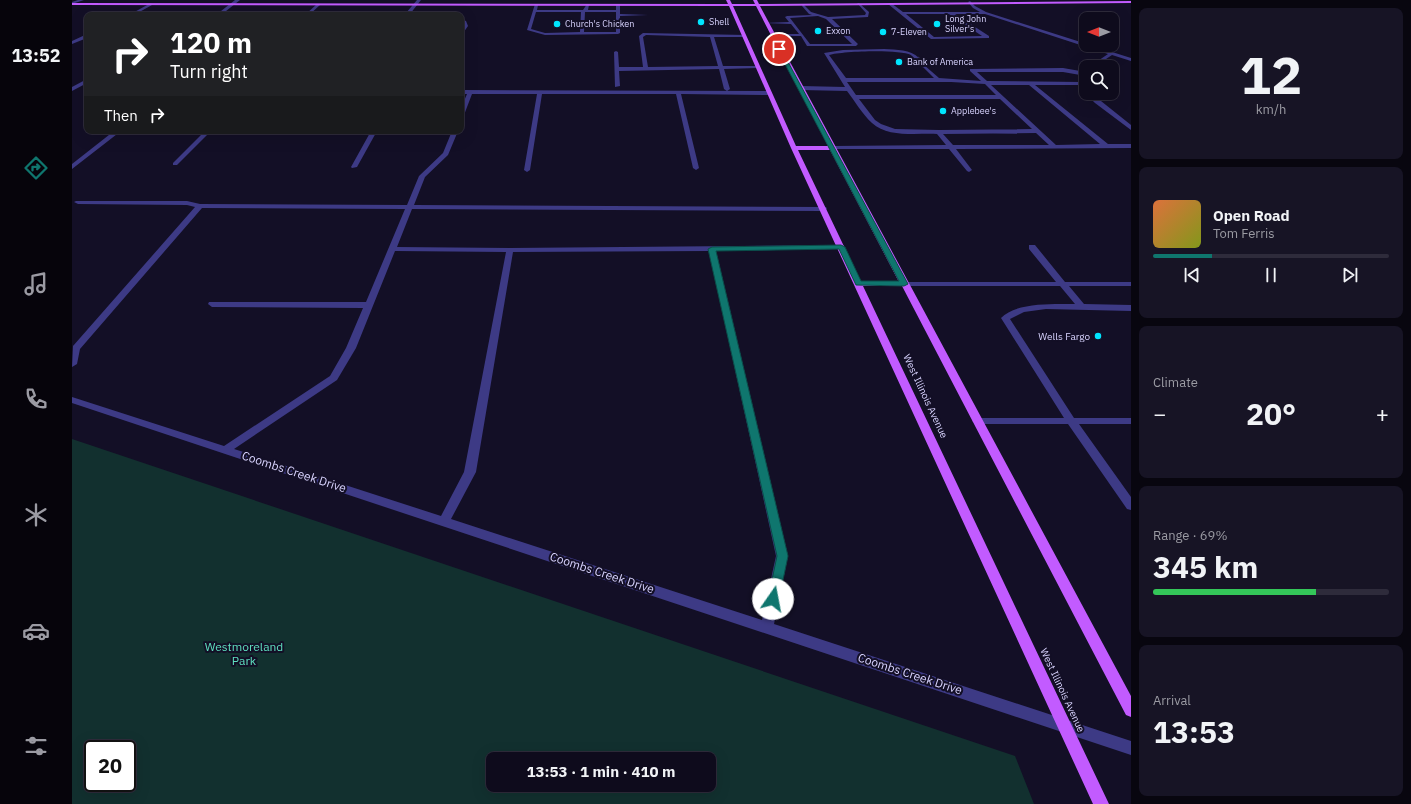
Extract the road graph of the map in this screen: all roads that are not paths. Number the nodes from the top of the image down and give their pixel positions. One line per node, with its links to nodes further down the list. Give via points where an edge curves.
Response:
1 (82, 0): 8 (street)
2 (238, 0): 12 (street)
3 (419, 0): 15 (street)
4 (755, 0): 20 (main road)
5 (969, 1): 6 (main road); 10 (main road); 32 (street)
6 (1131, 2)
7 (730, 3): 19 (main road); 20 (main road); 42 (main road, West Illinois Avenue)
8 (72, 4): 11 (main road)
9 (858, 4): 10 (main road); 21 (main road); 36 (street, via 868,13 867,16)
10 (890, 4): 33 (street)
11 (150, 5): 12 (main road); 25 (street)
12 (232, 5): 13 (main road); 26 (street)
13 (318, 5): 14 (main road); 27 (street)
14 (340, 5): 15 (main road); 28 (street)
15 (414, 5): 16 (main road); 29 (street)
16 (536, 5): 17 (main road); 22 (street)
17 (562, 5): 18 (main road); 23 (street)
18 (587, 5): 19 (main road); 24 (street)
19 (618, 5): 30 (street)
20 (757, 5): 21 (main road); 37 (main road)
21 (803, 5): 35 (street)
22 (535, 11): 23 (street); 39 (street, via 529,30 532,32)
23 (562, 11): 24 (street)
24 (585, 11): 30 (street); 39 (street)
25 (137, 12)
26 (222, 12)
27 (310, 12)
28 (334, 12)
29 (409, 12)
30 (618, 13): 34 (street); 39 (street, via 618,33)
31 (950, 13): 32 (street); 33 (street); 33 (street, via 987,37 933,38)
32 (985, 13): 47 (street)
33 (903, 14)
34 (646, 15)
35 (817, 16): 36 (street); 38 (street, via 787,17)
36 (828, 18): 40 (street, via 856,44 809,45)
37 (766, 23): 38 (street); 43 (main road)
38 (792, 23): 40 (street)
39 (582, 34)
40 (802, 35): 43 (street)
41 (712, 36): 42 (street); 54 (street, via 645,34 641,36); 55 (street)
42 (744, 36): 52 (main road, West Illinois Avenue)
43 (772, 36): 64 (main road)
44 (84, 37): 45 (street)
45 (72, 43)
46 (616, 52): 53 (street)
47 (1111, 54): 49 (street); 50 (street)
48 (917, 58): 57 (street, via 913,54 898,52 837,51 826,54)
49 (1102, 60)
50 (1131, 60)
51 (924, 66): 58 (street)
52 (758, 67): 55 (street); 72 (main road, West Illinois Avenue)
53 (618, 69): 54 (street); 63 (street)
54 (646, 69): 55 (street)
55 (721, 69): 67 (street)
56 (1079, 73): 60 (street, via 1063,70 972,70)
57 (844, 80): 58 (street); 65 (street)
58 (938, 80): 60 (street)
59 (84, 83): 66 (street)
60 (986, 83): 61 (street); 74 (street)
61 (1030, 83): 62 (street); 86 (street)
62 (1079, 83)
63 (617, 86)
64 (801, 88): 65 (street); 88 (main road)
65 (849, 88): 73 (street)
66 (72, 89)
67 (727, 89)
68 (464, 92): 69 (street)
69 (470, 92): 70 (street); 76 (street)
70 (540, 92): 71 (street); 94 (street)
71 (678, 93): 72 (street); 93 (street)
72 (769, 93): 87 (main road, West Illinois Avenue)
73 (855, 97): 74 (street); 79 (street, via 880,127 908,132)
74 (1001, 97): 78 (street)
75 (1095, 100): 77 (street)
76 (464, 107)
77 (1131, 128)
78 (1038, 131): 79 (street); 85 (street)
79 (939, 132): 89 (street)
80 (114, 134): 91 (street)
81 (205, 134): 90 (street)
82 (372, 134): 92 (street)
83 (454, 134): 98 (street, via 446,154 422,176)
84 (1131, 146): 86 (street)
85 (1055, 147): 86 (street); 89 (street)
86 (1107, 147)
87 (794, 148): 88 (main road); 99 (main road, West Illinois Avenue)
88 (832, 148): 89 (street); 106 (main road)
89 (952, 148): 95 (street)
90 (175, 164)
91 (72, 167)
92 (354, 167)
93 (696, 168)
94 (527, 170)
95 (969, 170)
96 (78, 202): 97 (street, via 187,203)
97 (200, 206): 98 (street); 113 (street, via 76,348)
98 (409, 207): 99 (street); 102 (street)
99 (823, 209): 100 (main road, West Illinois Avenue)
100 (841, 247): 103 (street); 105 (main road, West Illinois Avenue)
101 (1032, 247): 107 (street)
102 (392, 249): 104 (street); 110 (street)
103 (712, 249): 104 (street); 122 (street, via 782,556)
104 (510, 250): 121 (street, via 470,472)
105 (858, 284): 106 (main road); 124 (main road, West Illinois Avenue)
106 (904, 284): 107 (street); 115 (main road)
107 (1062, 284): 108 (street); 111 (street)
108 (1131, 284)
109 (212, 304): 110 (street)
110 (368, 305): 118 (street, via 351,348 334,378)
111 (1081, 306): 112 (street); 116 (street, via 1046,306 1022,310 1005,318)
112 (1131, 308)
113 (72, 364)
114 (72, 400): 118 (street, Coombs Creek Drive)
115 (977, 420): 116 (street); 123 (main road)
116 (1071, 420): 117 (street); 119 (street)
117 (1131, 420)
118 (225, 450): 121 (street, Coombs Creek Drive)
119 (1127, 495): 120 (street)
120 (1131, 506)
121 (444, 522): 122 (street, Coombs Creek Drive)
122 (767, 628): 124 (street, Coombs Creek Drive)
123 (1131, 710)
124 (1064, 725): 125 (street, Coombs Creek Drive); 126 (main road, West Illinois Avenue)
125 (1131, 748)
126 (1101, 804)

